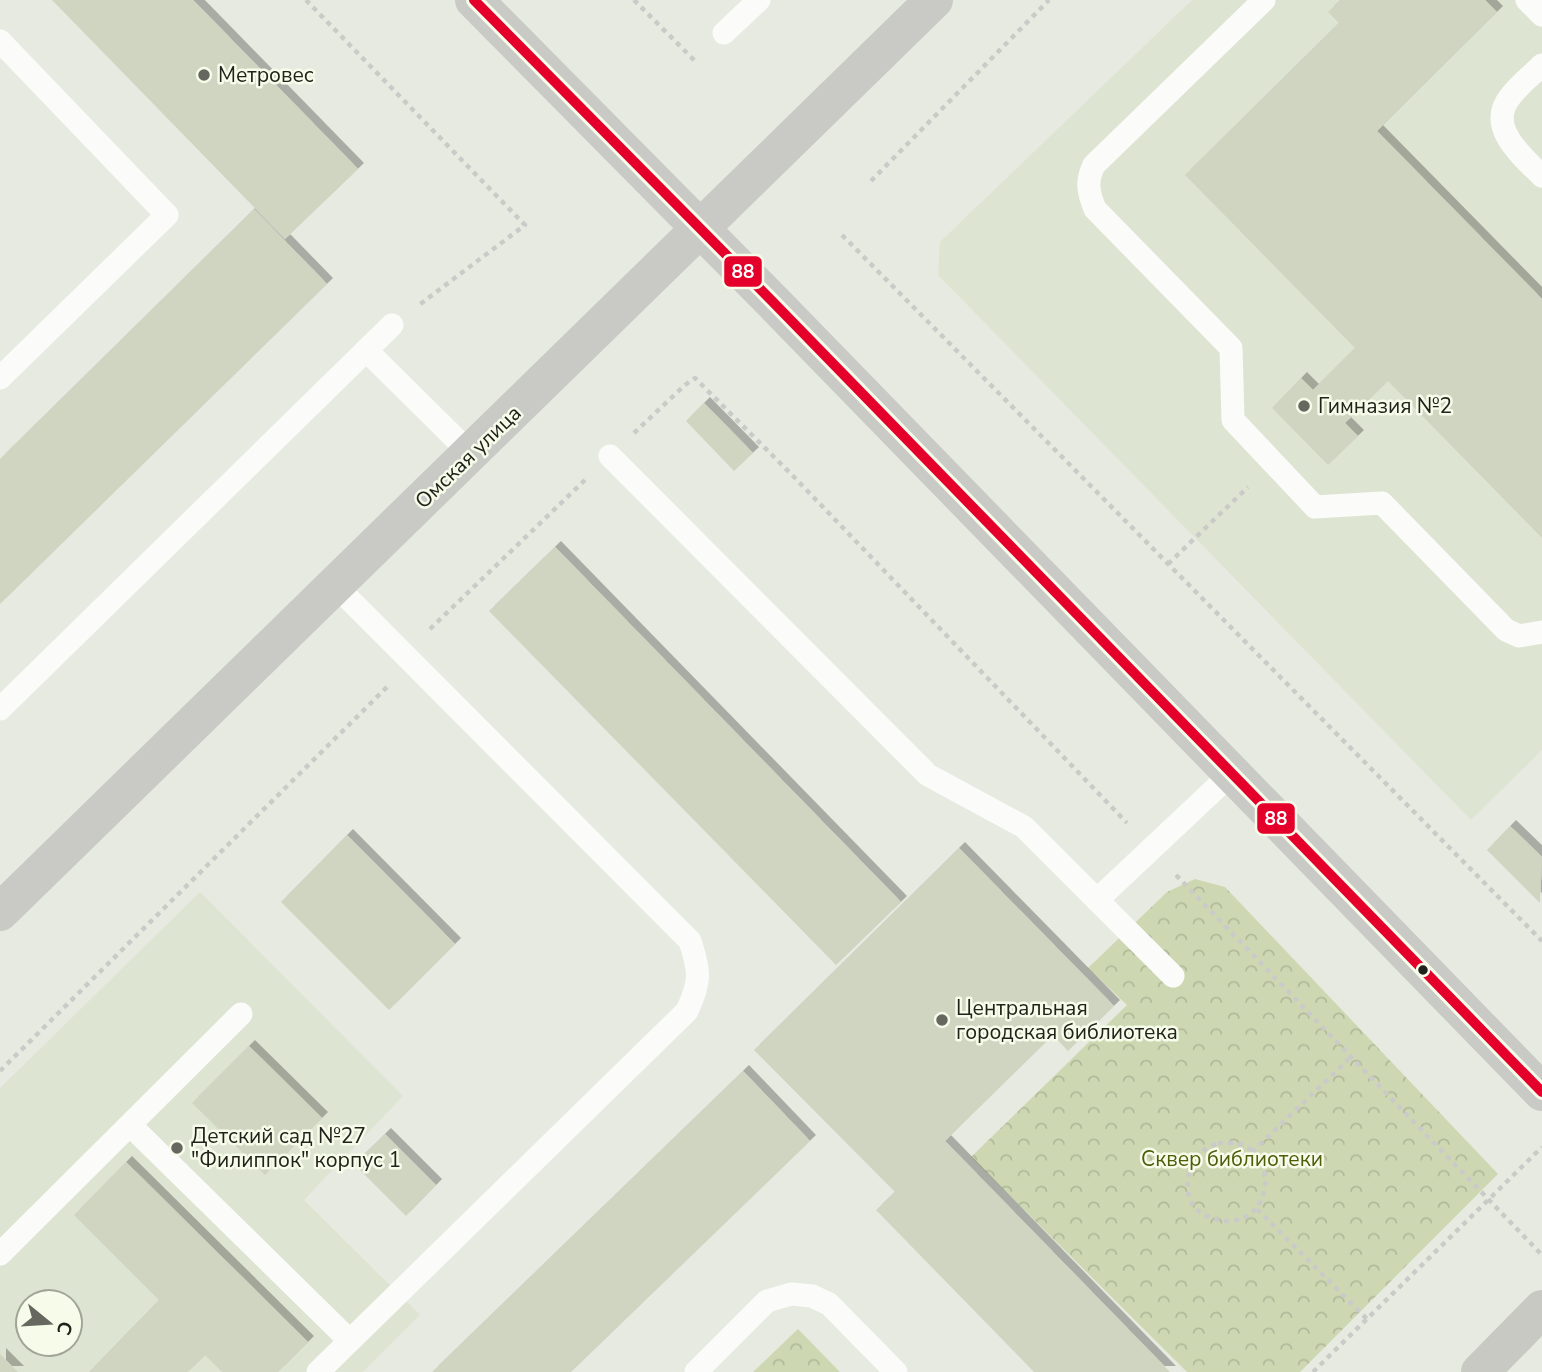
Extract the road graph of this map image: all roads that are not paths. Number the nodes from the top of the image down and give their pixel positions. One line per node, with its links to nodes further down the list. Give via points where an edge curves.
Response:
1 (474, 0): 11 (street)
2 (759, 0): 7 (lane)
3 (934, 0): 11 (street, Омская улица)
4 (1264, 0): 18 (lane, via 1094,164 1088,193 1095,209 1231,348 1233,420 1315,507 1382,503 1506,630 1519,636)
5 (1527, 0): 6 (lane)
6 (1542, 15)
7 (724, 33)
8 (0, 41): 14 (lane, via 167,215)
9 (1542, 65): 10 (lane, via 1508,98 1503,113 1503,131 1511,145)
10 (1542, 176)
11 (701, 230): 15 (street, Омская улица); 20 (street)
12 (392, 325): 13 (lane)
13 (367, 351): 15 (lane); 19 (lane)
14 (0, 378)
15 (471, 454): 17 (street, Омская улица)
16 (610, 456): 21 (lane, via 928,775 1024,827)
17 (336, 586): 22 (street, Омская улица); 29 (lane, via 690,941 698,965 698,989 687,1011)
18 (1542, 632)
19 (0, 709)
20 (1232, 773): 21 (lane); 25 (street)
21 (1097, 900): 23 (lane)
22 (0, 912)
23 (1173, 976)
24 (241, 1014): 26 (lane)
25 (1542, 1092)
26 (130, 1125): 27 (lane); 29 (lane)
27 (0, 1254)
28 (1542, 1309): 33 (main road)
29 (349, 1340): 30 (lane)
30 (318, 1372)
31 (696, 1372): 32 (lane, via 767,1301 791,1294 829,1304)
32 (896, 1372)
33 (1480, 1372)

